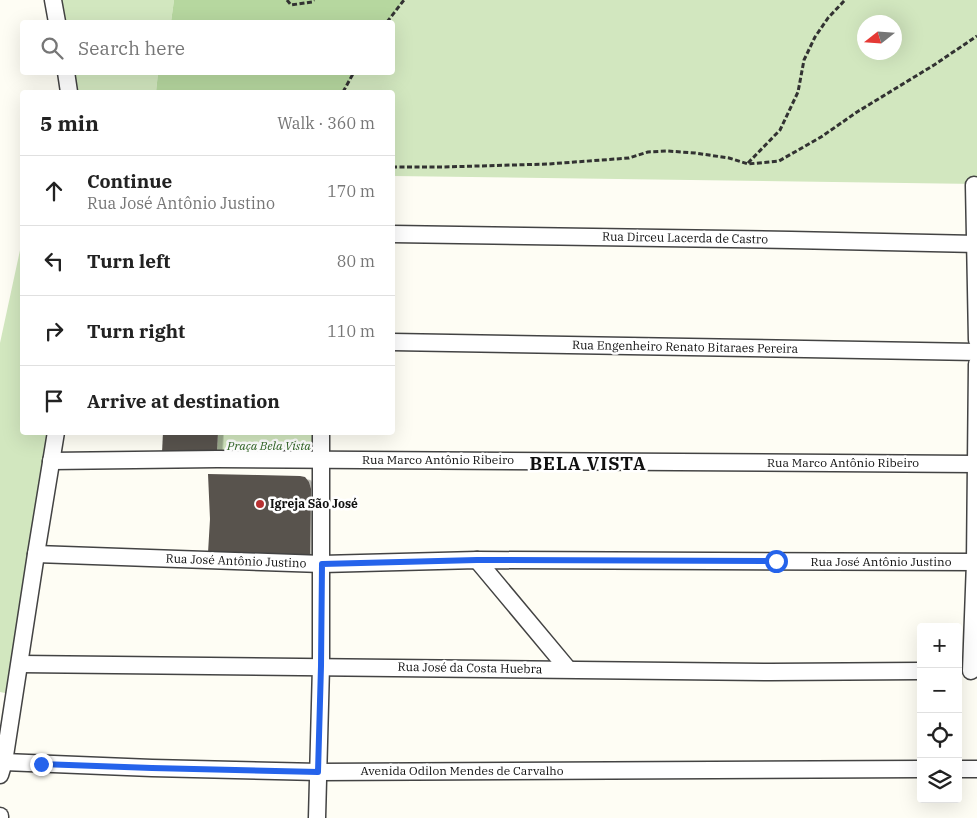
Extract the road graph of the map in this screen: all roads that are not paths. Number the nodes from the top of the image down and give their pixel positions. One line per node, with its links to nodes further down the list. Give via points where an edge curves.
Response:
1 (53, 0): 2 (street)
2 (58, 20)
3 (66, 75): 4 (street)
4 (69, 90)
5 (974, 185): 7 (street)
6 (395, 234): 7 (street, Rua Dirceu Lacerda de Castro)
7 (976, 244): 8 (street)
8 (977, 340)
9 (395, 342): 10 (street, Rua Engenheiro Renato Bitaraes Pereira)
10 (977, 352)
11 (977, 364): 16 (street)
12 (55, 435): 15 (street)
13 (321, 435): 14 (street)
14 (321, 459): 15 (street, Rua Marco Antônio Ribeiro); 16 (street, Rua Marco Antônio Ribeiro); 20 (street)
15 (51, 461): 17 (street)
16 (976, 464): 19 (street)
17 (36, 554): 20 (street, Rua José Antônio Justino); 21 (street)
18 (477, 560): 19 (street, Rua José Antônio Justino); 20 (street, Rua José Antônio Justino); 23 (street)
19 (976, 562): 25 (street)
20 (322, 564): 22 (street)
21 (20, 664): 22 (street, Rua José da Costa Huebra); 26 (street)
22 (321, 666): 23 (street, Rua José da Costa Huebra); 30 (street)
23 (568, 669): 24 (street, Rua José da Costa Huebra)
24 (917, 671)
25 (969, 671)
26 (2, 768): 30 (street, Avenida Odilon Mendes de Carvalho)
27 (962, 769): 28 (street)
28 (977, 769)
29 (917, 770): 30 (street, Avenida Odilon Mendes de Carvalho)
30 (318, 772): 31 (street)
31 (317, 818)

